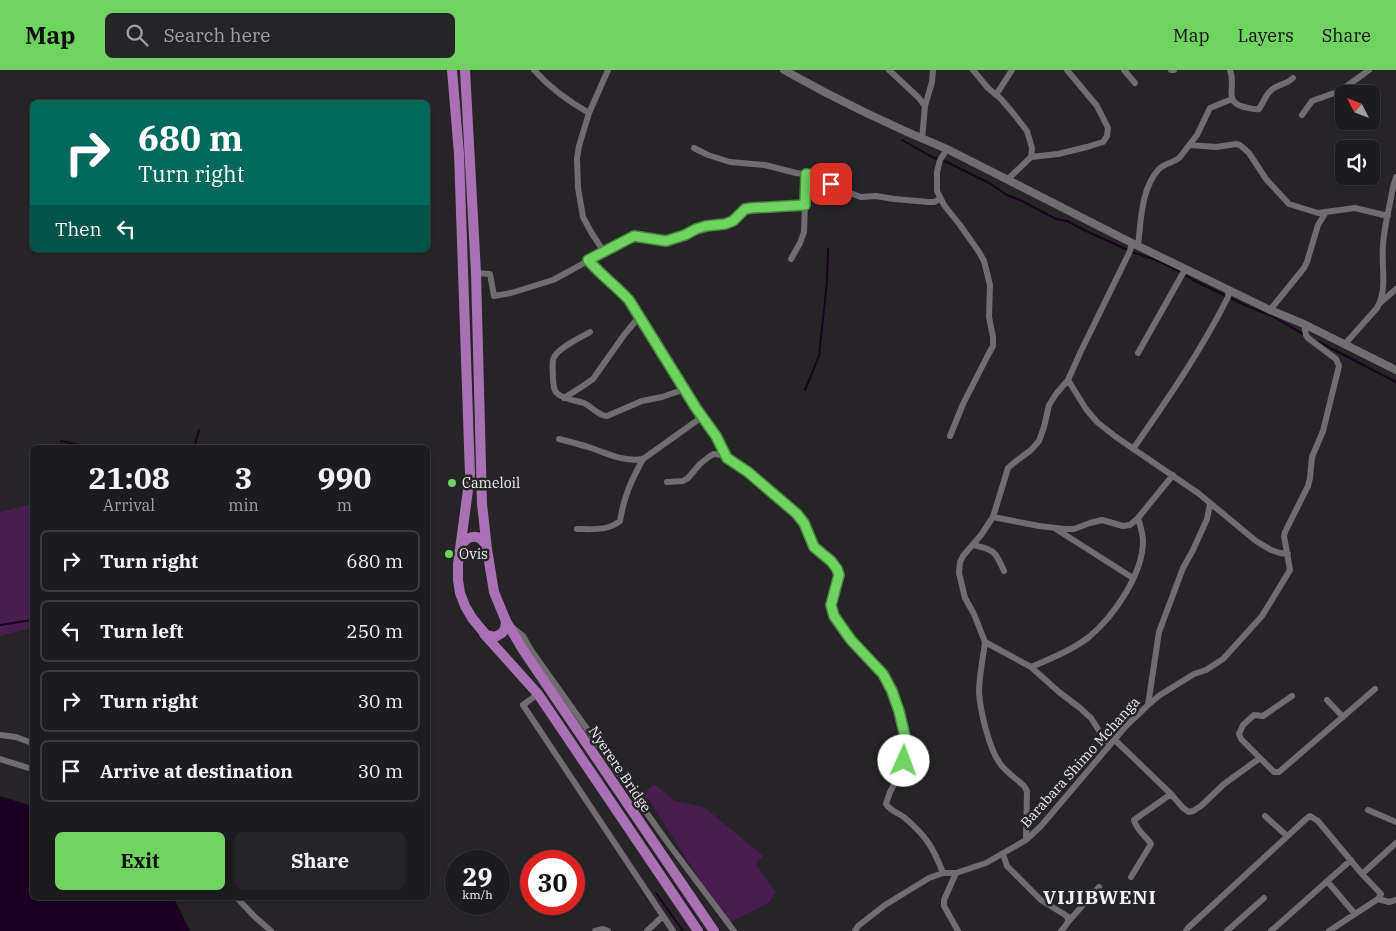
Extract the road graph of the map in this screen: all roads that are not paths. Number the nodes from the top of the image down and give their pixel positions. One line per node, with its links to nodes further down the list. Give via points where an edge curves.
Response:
1 (452, 70): 67 (main road, Nyerere Bridge, via 459,154 470,475)
2 (464, 70): 38 (main road, Nyerere Bridge)
3 (534, 70): 19 (street, via 573,104)
4 (608, 70): 19 (street)
5 (784, 70): 21 (street, via 830,96)
6 (889, 70): 18 (street)
7 (933, 70): 18 (street)
8 (972, 70): 16 (street)
9 (1012, 70): 16 (street)
10 (1067, 70): 25 (street, via 1097,106 1108,128 1108,136 1103,142 1087,147)
11 (1124, 70): 15 (street)
12 (1230, 70): 17 (street)
13 (1368, 70): 20 (street, via 1340,91 1312,101)
14 (1293, 78): 17 (street, via 1269,92 1257,110 1237,105)
15 (1135, 83)
16 (996, 95): 25 (street, via 1027,131)
17 (1232, 99): 22 (street, via 1210,108)
18 (925, 106): 21 (street)
19 (589, 112): 34 (street, via 577,158 578,188 583,217)
20 (1302, 115)
21 (922, 138): 24 (street)
22 (1190, 145): 31 (street, via 1240,145 1289,204 1318,213); 33 (street, via 1176,160 1158,170 1149,186)
23 (694, 148): 26 (street, via 730,162)
24 (947, 149): 28 (street); 29 (street, via 937,172)
25 (1031, 157): 28 (street)
26 (806, 174): 29 (street, via 820,176 836,188 861,197 930,202); 30 (street)
27 (1396, 177): 32 (street)
28 (1008, 179): 33 (street)
29 (940, 199): 53 (street, via 984,261 990,285 989,317 993,337 993,346)
30 (805, 205): 34 (street, via 745,209 725,224 706,226 666,241 634,236); 35 (street, via 804,232)
31 (1326, 212): 32 (street, via 1356,208); 42 (street, via 1318,225 1304,268)
32 (1391, 213): 41 (street, via 1382,247)
33 (1135, 245): 37 (street); 49 (street)
34 (604, 252): 36 (street)
35 (791, 259)
36 (588, 260): 38 (street, via 553,280 494,296 490,274); 43 (street, via 619,289)
37 (1186, 270): 39 (street); 47 (street)
38 (476, 273): 66 (main road, Nyerere Bridge, via 481,495)
39 (1229, 290): 42 (street); 55 (street, via 1186,372)
40 (1396, 290): 41 (street)
41 (1380, 303): 46 (street)
42 (1270, 310): 44 (street)
43 (640, 317): 50 (street); 51 (street, via 593,379)
44 (1304, 324): 46 (street); 68 (street, Barabara Shimo Mchanga, via 1308,338 1336,359 1339,366 1323,431 1312,457 1308,486 1285,532)
45 (590, 332): 51 (street, via 554,356 555,392)
46 (1344, 345): 48 (street)
47 (1138, 353)
48 (1396, 370)
49 (1068, 380): 55 (street, via 1097,422); 61 (street, via 1049,405 1039,441 1008,468)
50 (685, 389): 51 (street, via 642,401 607,416 583,403); 52 (street)
51 (564, 398)
52 (702, 417): 56 (street); 57 (street)
53 (950, 436)
54 (560, 439): 57 (street, via 616,458)
55 (1133, 449): 58 (street)
56 (727, 458): 59 (street, via 714,454 683,481); 96 (street, via 797,514 814,547 837,569 839,575 831,605 834,616 851,640 883,674 899,711 908,749 886,804 920,832 931,846)
57 (643, 459): 64 (street, via 630,485 620,521 599,530)
58 (1173, 475): 60 (street); 62 (street)
59 (667, 482)
60 (1210, 504): 68 (street, via 1256,541 1271,550); 79 (street, via 1207,519 1183,568 1159,632)
61 (993, 517): 63 (street); 65 (street)
62 (1138, 518): 63 (street, via 1127,526 1102,520 1074,529); 70 (street, via 1143,541 1139,566)
63 (1054, 527): 70 (street)
64 (577, 529)
65 (973, 544): 69 (street, via 994,552); 73 (street, via 960,562 959,573 965,598)
66 (487, 549): 67 (main road, via 482,540 471,536 464,540); 71 (main road, Nyerere Bridge, via 494,592)
67 (460, 550): 72 (main road, Nyerere Bridge, via 460,593)
68 (1288, 554): 79 (street, Barabara Shimo Mchanga, via 1291,566 1288,575 1262,616 1223,659)
69 (1004, 571)
70 (1133, 578): 74 (street, via 1125,596 1089,637)
71 (506, 621): 72 (main road, via 499,636 490,637); 109 (street, via 524,636); 116 (main road, Nyerere Bridge)
72 (483, 632): 76 (main road, Nyerere Bridge)
73 (985, 642): 74 (street); 92 (street, via 980,702 999,763 1027,791)
74 (1030, 668): 83 (street, via 1080,708 1091,718 1103,738)
75 (1375, 689): 80 (street)
76 (538, 694): 107 (street, via 523,704); 115 (main road, Nyerere Bridge)
77 (1292, 696): 84 (street, via 1263,716 1254,715 1239,734)
78 (1327, 700): 80 (street)
79 (1148, 705): 83 (street, Barabara Shimo Mchanga)
80 (1342, 717): 84 (street, via 1279,772 1274,772)
81 (0, 735): 82 (street)
82 (30, 742)
83 (1112, 742): 87 (street); 92 (street, Barabara Shimo Mchanga)
84 (1260, 758): 87 (street, via 1192,811 1183,808)
85 (0, 759): 86 (street)
86 (30, 768)
87 (1171, 794): 99 (street, via 1134,820 1151,844)
88 (1368, 810): 90 (street)
89 (1265, 816): 91 (street)
90 (1396, 822)
91 (1287, 836): 95 (street, via 1310,816); 120 (street)
92 (1026, 840): 94 (street, Barabara Shimo Mchanga)
93 (1396, 843): 98 (street)
94 (1002, 854): 97 (street, Barabara Shimo Mchanga); 108 (street, via 1016,877 1042,900 1064,912)
95 (1351, 860): 98 (street); 100 (street)
96 (943, 873): 97 (street, Barabara Shimo Mchanga); 117 (street, Barabara Shimo Mchanga, via 885,905)
97 (956, 873): 118 (street, via 944,906)
98 (1362, 874): 103 (street, via 1380,894)
99 (1131, 877)
100 (1327, 881): 106 (street); 122 (street)
101 (1099, 887): 108 (street)
102 (1264, 898): 121 (street)
103 (1378, 899): 105 (street); 106 (street)
104 (238, 900): 110 (street)
105 (1396, 900)
106 (1355, 914): 123 (street)
107 (663, 916): 113 (street); 114 (street)
108 (1068, 922): 119 (street)
109 (731, 930)
110 (271, 931)
111 (595, 931): 112 (street, via 603,928)
112 (608, 931)
113 (647, 931)
114 (673, 931)
115 (698, 931)
116 (714, 931)
117 (854, 931)
118 (958, 931)
119 (1061, 931)
120 (1186, 931)
121 (1227, 931)
122 (1271, 931)
123 (1329, 931)

